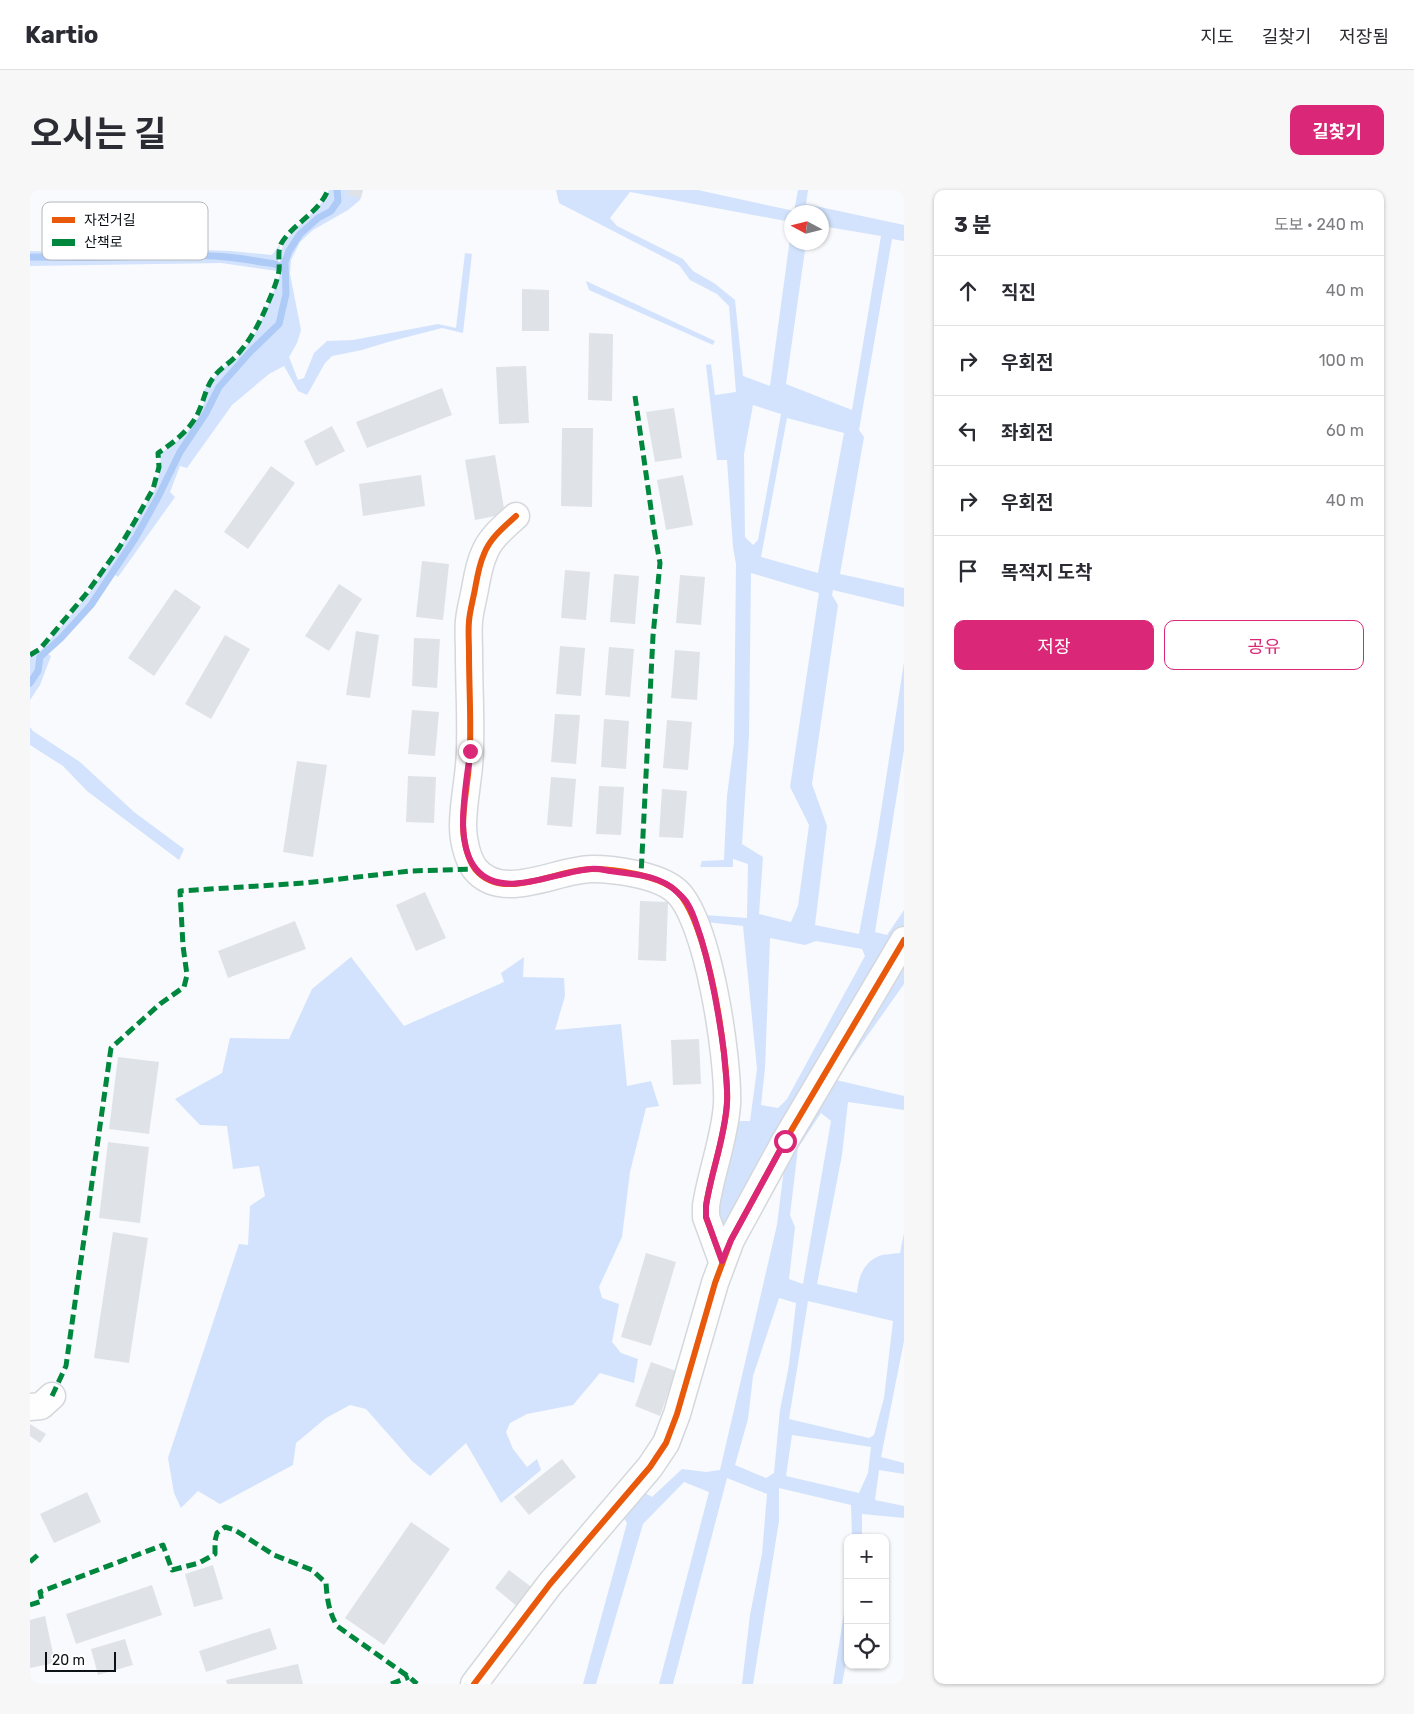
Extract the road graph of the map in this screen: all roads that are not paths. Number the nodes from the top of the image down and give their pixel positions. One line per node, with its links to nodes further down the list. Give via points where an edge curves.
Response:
1 (516, 516): 3 (street, via 496,535 484,553 469,622 470,751 462,826 464,841 476,869 498,883 513,885 591,869 641,875 663,882 676,890 687,903 708,960 721,1028 726,1078 725,1122 706,1206 706,1217)
2 (904, 940): 3 (street, via 785,1141)
3 (722, 1261): 4 (street, via 678,1414 666,1443 650,1467 550,1584)
4 (474, 1684)

